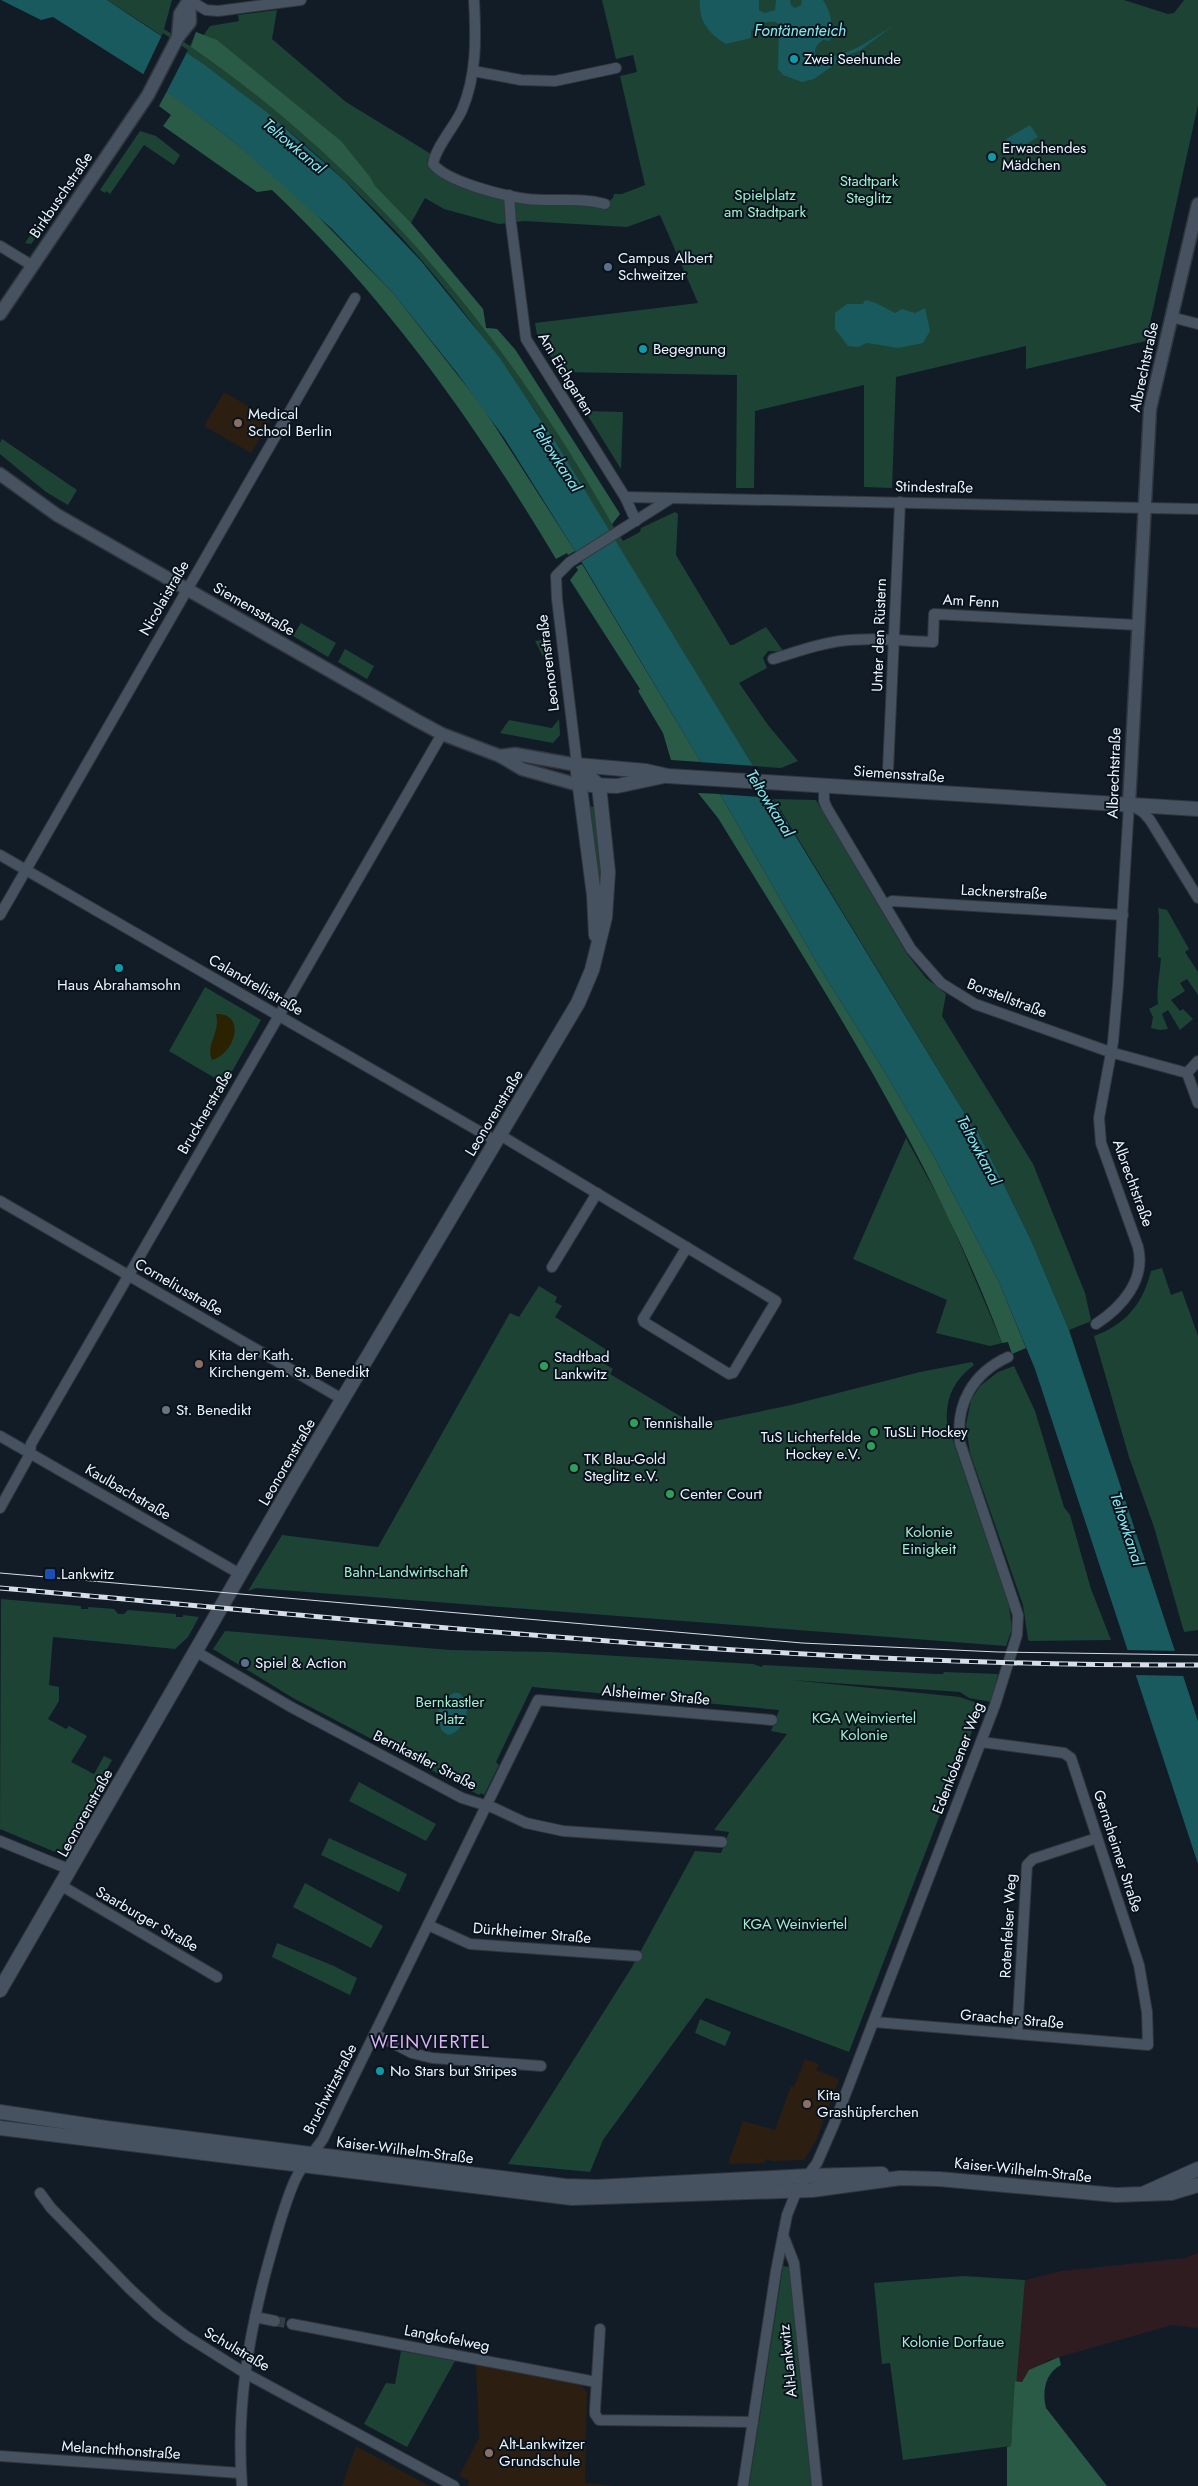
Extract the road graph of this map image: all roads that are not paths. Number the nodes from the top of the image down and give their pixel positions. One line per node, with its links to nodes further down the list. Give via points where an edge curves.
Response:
1 (189, 0): 2 (street, via 206,10 218,11); 10 (street, Birkbuschstraße, via 180,14 178,37 148,95)
2 (301, 0)
3 (474, 0): 5 (street)
4 (616, 68): 5 (street, via 555,81 521,80)
5 (473, 71): 6 (street, via 462,109 433,164 437,170 453,178)
6 (509, 195): 7 (street); 16 (street, Am Eichgarten, via 526,339)
7 (604, 204)
8 (1198, 204): 13 (street, Albrechtstraße)
9 (0, 246): 10 (street)
10 (33, 266): 12 (street, Birkbuschstraße)
11 (356, 298): 22 (street, Nicolaistraße)
12 (0, 314)
13 (1171, 317): 14 (street); 19 (street, Albrechtstraße, via 1152,396)
14 (1198, 324)
15 (0, 474): 22 (street, Siemensstraße, via 43,507)
16 (625, 497): 17 (street, Stindestraße); 21 (street)
17 (670, 499): 18 (street, Stindestraße); 21 (street)
18 (900, 502): 19 (street, Stindestraße); 24 (street, Unter den Rüstern)
19 (1143, 507): 20 (street, Stindestraße); 23 (street, Albrechtstraße)
20 (1198, 508)
21 (636, 521): 28 (street, Leonorenstraße, via 570,562 560,572 556,584)
22 (186, 590): 26 (street, Siemensstraße); 37 (street, Nicolaistraße)
23 (1137, 625): 24 (street, Am Fenn, via 934,614 933,642); 34 (street, Albrechtstraße)
24 (893, 640): 25 (street, Am Fenn, via 841,641); 29 (street, Unter den Rüstern)
25 (773, 659)
26 (442, 734): 27 (street, Siemensstraße); 43 (street, Brucknerstraße)
27 (500, 756): 28 (street, Siemensstraße, via 515,754); 31 (street, Siemensstraße, via 522,769)
28 (577, 765): 30 (main road, Siemensstraße); 31 (main road, Leonorenstraße); 32 (main road)
29 (888, 770)
30 (674, 776): 32 (main road, Siemensstraße); 33 (main road, Siemensstraße)
31 (579, 785): 32 (main road, Siemensstraße); 42 (main road, Leonorenstraße, via 594,895)
32 (599, 786): 42 (main road, Leonorenstraße, via 608,872 605,917)
33 (824, 786): 34 (main road, Siemensstraße); 39 (street, Borstellstraße, via 827,808)
34 (1129, 804): 35 (main road, Siemensstraße); 38 (street, via 1150,820); 41 (street, Albrechtstraße)
35 (1198, 809)
36 (0, 855): 37 (street, Calandrellistraße)
37 (26, 870): 40 (street, Nicolaistraße); 43 (street, Calandrellistraße)
38 (1198, 898)
39 (885, 905): 41 (street, Lacknerstraße, via 892,901); 44 (street, Borstellstraße, via 917,958 951,991 975,1004)
40 (0, 915)
41 (1123, 915): 44 (street, Albrechtstraße)
42 (596, 948): 48 (main road, Leonorenstraße, via 592,970 578,1003)
43 (278, 1016): 48 (street, Calandrellistraße); 53 (street, Brucknerstraße)
44 (1110, 1052): 46 (street, Borstellstraße); 54 (street, Albrechtstraße, via 1099,1118 1100,1138 1140,1260 1126,1300)
45 (1198, 1061): 46 (street)
46 (1187, 1073): 47 (street)
47 (1198, 1103)
48 (498, 1138): 49 (street, Calandrellistraße); 56 (main road, Leonorenstraße)
49 (597, 1193): 51 (street, Calandrellistraße); 52 (street)
50 (0, 1201): 53 (street, Corneliusstraße)
51 (686, 1247): 51 (street, Calandrellistraße, via 776,1301 733,1373 729,1374 644,1322)
52 (552, 1267)
53 (129, 1275): 56 (street, Corneliusstraße); 58 (street, Brucknerstraße, via 31,1444)
54 (1096, 1324)
55 (1008, 1358): 64 (street, Edenkobener Weg, via 989,1367 973,1385 965,1397 958,1423 960,1443 1018,1615 1014,1646)
56 (342, 1399): 60 (main road, Leonorenstraße)
57 (0, 1436): 58 (street, Kaulbachstraße)
58 (30, 1454): 59 (street, Brucknerstraße); 60 (street, Kaulbachstraße)
59 (0, 1508)
60 (240, 1574): 61 (main road, Leonorenstraße)
61 (194, 1651): 65 (street, Bernkastler Straße, via 428,1780 462,1798); 69 (main road, Leonorenstraße)
62 (538, 1700): 63 (street, Alsheimer Straße); 65 (street, Bruchwitzstraße)
63 (772, 1720)
64 (981, 1742): 66 (street, Gernsheimer Straße, via 1068,1755); 75 (street, Edenkobener Weg)
65 (486, 1806): 68 (street, Bernkastler Straße, via 526,1823 563,1831); 71 (street, Bruchwitzstraße)
66 (1097, 1838): 77 (street, Rotenfelser Weg, via 1033,1859 1027,1865); 78 (street, Gernsheimer Straße, via 1139,1965)
67 (0, 1841): 69 (street)
68 (722, 1842)
69 (71, 1870): 70 (main road, Leonorenstraße)
70 (62, 1886): 73 (street, Saarburger Straße); 74 (main road, Leonorenstraße)
71 (428, 1925): 72 (street, Dürkheimer Straße, via 470,1944); 76 (street, Bruchwitzstraße)
72 (637, 1956)
73 (217, 1977)
74 (0, 1990)
75 (874, 2022): 77 (street, Graacher Straße); 84 (street, Edenkobener Weg, via 831,2132)
76 (375, 2034): 79 (street, via 412,2053 432,2058); 82 (street, Bruchwitzstraße, via 323,2139)
77 (1017, 2034): 78 (street, Graacher Straße)
78 (1148, 2045)
79 (541, 2066)
80 (0, 2112): 82 (main road, Kaiser-Wilhelm-Straße)
81 (0, 2128): 82 (main road, Kaiser-Wilhelm-Straße)
82 (308, 2160): 84 (main road, Kaiser-Wilhelm-Straße, via 565,2186 651,2185); 87 (main road, Kaiser-Wilhelm-Straße, via 581,2198); 91 (street, Bruchwitzstraße, via 279,2226)
83 (1198, 2169): 89 (main road, Kaiser-Wilhelm-Straße)
84 (808, 2176): 85 (main road, Kaiser-Wilhelm-Straße, via 879,2174); 87 (street)
85 (900, 2178): 87 (main road, Kaiser-Wilhelm-Straße); 89 (main road, Kaiser-Wilhelm-Straße, via 1105,2195)
86 (1198, 2185): 89 (main road, Kaiser-Wilhelm-Straße, via 1171,2193)
87 (797, 2190): 90 (street, Alt-Lankwitz)
88 (40, 2193): 95 (street, Schulstraße, via 51,2208 158,2315)
89 (1142, 2194)
90 (783, 2235): 97 (street, Alt-Lankwitz); 103 (street, Alt-Lankwitz, via 794,2263)
91 (255, 2317): 92 (street); 95 (street, Bruchwitzstraße)
92 (275, 2321)
93 (292, 2324): 96 (street, Langkofelweg)
94 (600, 2329): 96 (street)
95 (245, 2373): 99 (street, Bruchwitzstraße); 101 (street, Schulstraße)
96 (596, 2382): 97 (street, via 594,2414 602,2422)
97 (753, 2422): 102 (street, Alt-Lankwitz)
98 (0, 2456): 99 (street, Melanchthonstraße)
99 (240, 2473): 100 (street, Bruchwitzstraße)
100 (242, 2486)
101 (454, 2486)
102 (743, 2486)
103 (817, 2486)

